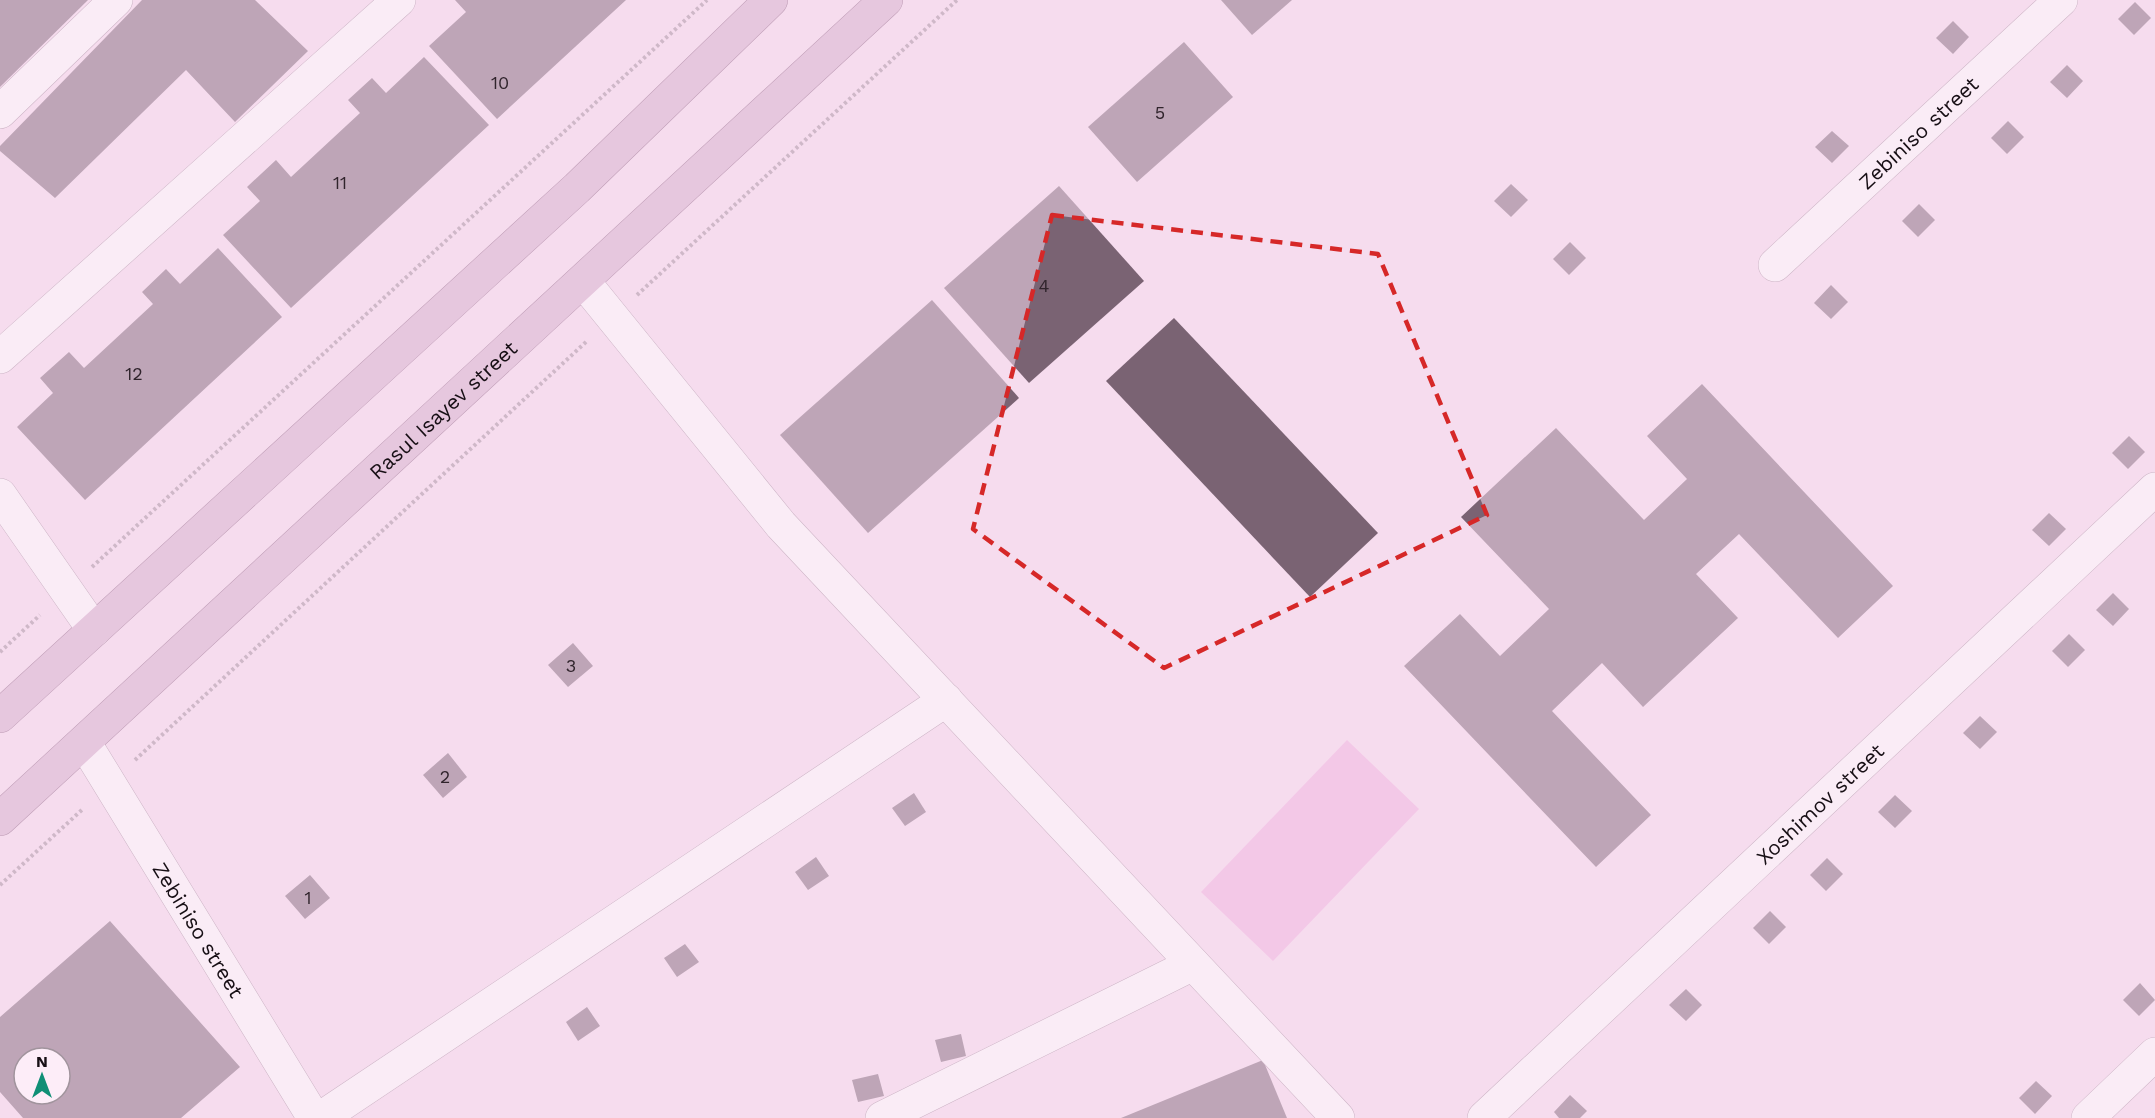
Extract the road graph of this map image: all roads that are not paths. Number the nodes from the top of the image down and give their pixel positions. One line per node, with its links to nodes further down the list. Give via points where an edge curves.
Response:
1 (116, 0): 6 (street)
2 (399, 0): 9 (street)
3 (771, 0): 12 (main road, via 577,188)
4 (886, 0): 8 (main road, Rasul Isayev street)
5 (2061, 0): 7 (street, Zebiniso street)
6 (0, 112)
7 (1775, 265)
8 (583, 281): 13 (street, via 781,525); 15 (main road, Rasul Isayev street)
9 (0, 357)
10 (2155, 489): 23 (street, Xoshimov street)
11 (0, 495): 12 (street)
12 (94, 630): 14 (main road)
13 (946, 700): 17 (street); 20 (street)
14 (0, 716)
15 (84, 742): 16 (main road, Rasul Isayev street); 19 (street, Zebiniso street)
16 (0, 819)
17 (1193, 964): 21 (street); 22 (street)
18 (2155, 1054): 24 (street)
19 (314, 1118)
20 (321, 1118)
21 (882, 1118)
22 (1338, 1118)
23 (1484, 1118)
24 (2088, 1118)

